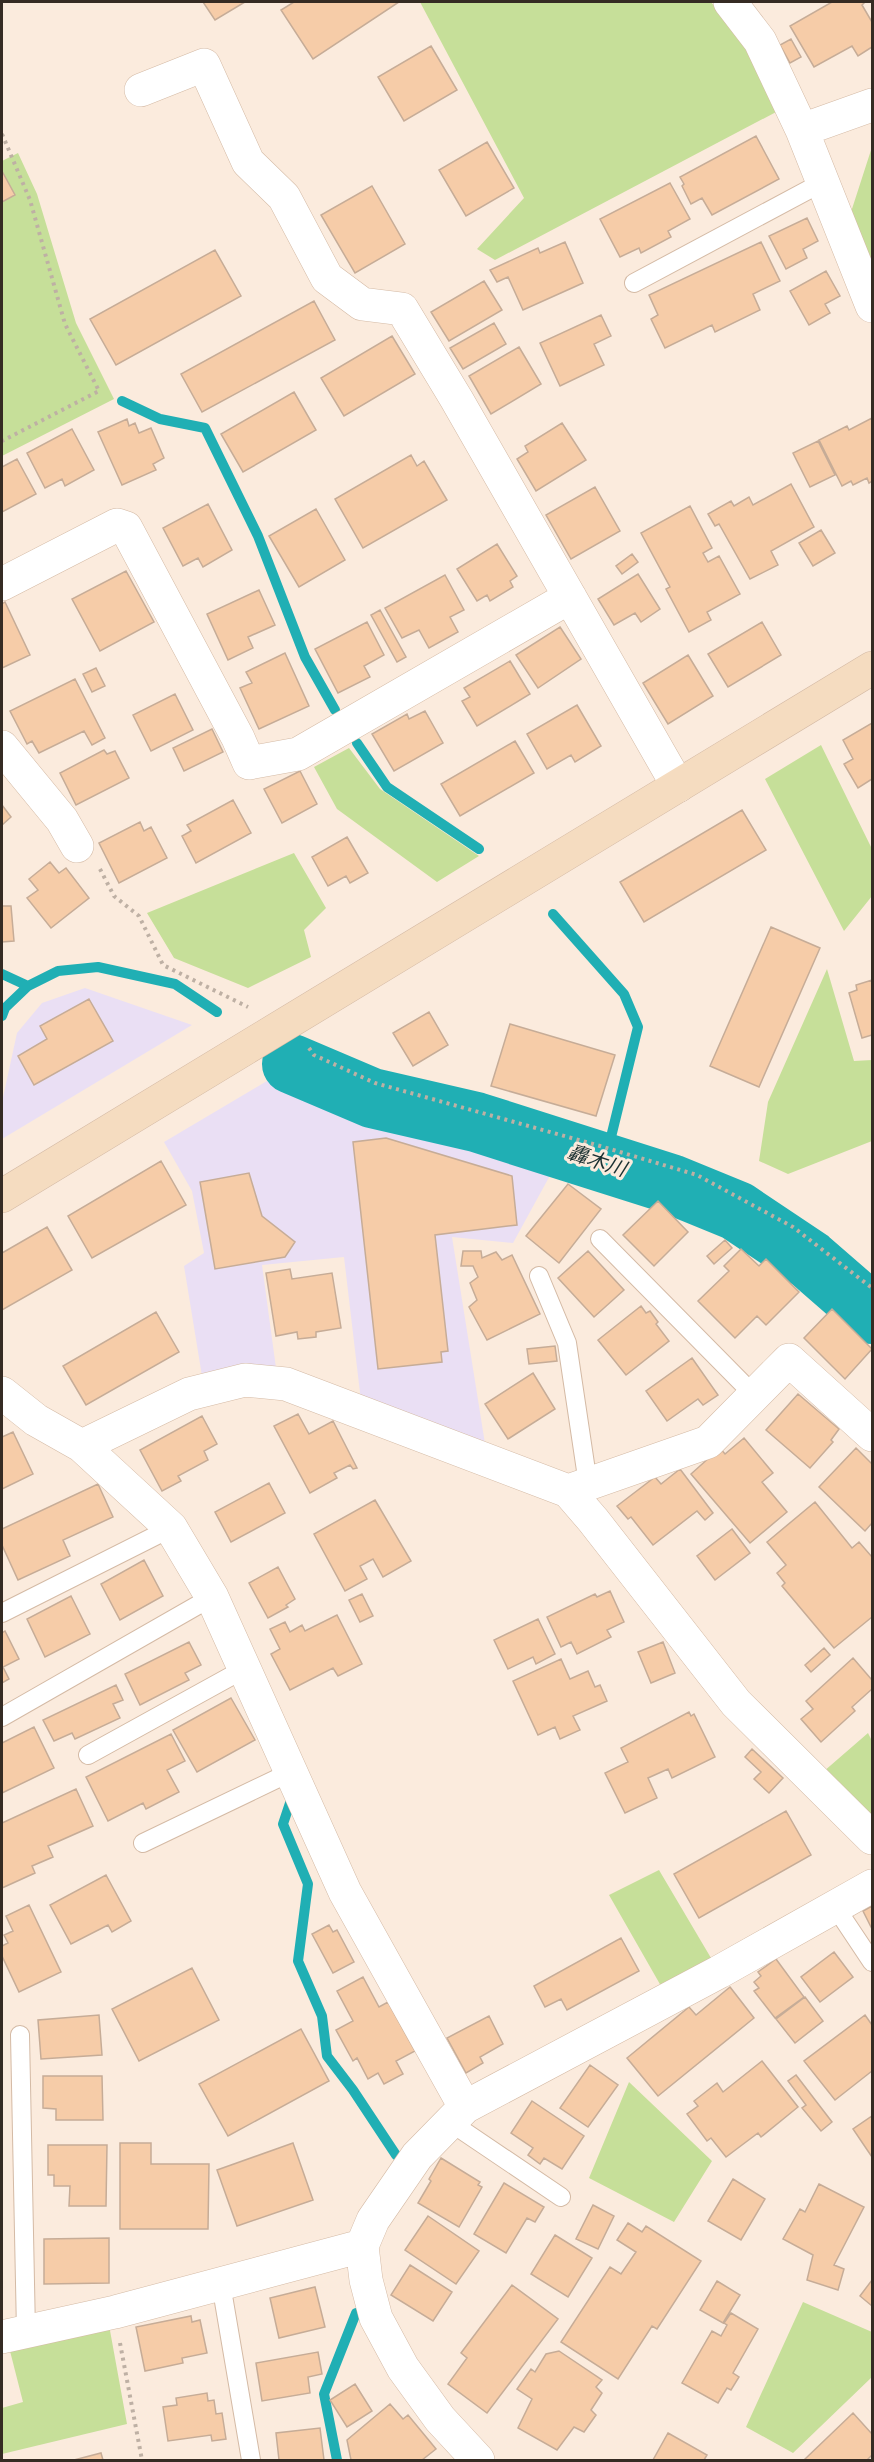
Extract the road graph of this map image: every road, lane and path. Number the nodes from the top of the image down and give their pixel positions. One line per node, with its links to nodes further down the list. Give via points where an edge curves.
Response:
1 (730, 2): 4 (street, via 760,41)
2 (141, 90): 11 (street, via 204,65 248,162 284,197 327,278 362,304 402,309)
3 (873, 105): 4 (street)
4 (802, 130): 6 (street)
5 (2, 134): 9 (path, via 30,200 65,324 99,391)
6 (823, 182): 7 (lane); 8 (street)
7 (634, 283)
8 (873, 306)
9 (2, 441)
10 (2, 584): 11 (street, via 117,525 126,528 249,763 298,754)
11 (570, 597): 14 (street)
12 (873, 668): 14 (street)
13 (2, 747): 15 (street, via 62,820)
14 (678, 786): 18 (street)
15 (77, 846): 16 (path, via 95,859 114,896 139,916 163,965)
16 (249, 1007)
17 (305, 1043): 21 (path, via 314,1055 375,1083 697,1176 793,1227)
18 (2, 1196)
19 (600, 1239): 22 (lane)
20 (539, 1276): 26 (lane, via 567,1343)
21 (873, 1288)
22 (754, 1395): 24 (street, via 789,1360); 26 (street, via 708,1442)
23 (7, 1405): 25 (street)
24 (873, 1435)
25 (82, 1446): 26 (street, via 189,1394 245,1380 285,1384); 27 (street)
26 (578, 1487): 34 (street, via 593,1520 736,1704)
27 (171, 1528): 28 (street); 29 (lane)
28 (212, 1597): 30 (street); 31 (lane)
29 (2, 1613)
30 (244, 1669): 32 (lane); 33 (street)
31 (2, 1718)
32 (88, 1755)
33 (291, 1772): 35 (lane); 40 (street, via 345,1892)
34 (873, 1839)
35 (143, 1843)
36 (873, 1886): 37 (street)
37 (836, 1908): 38 (lane); 40 (street)
38 (873, 1962)
39 (20, 2035): 45 (lane)
40 (458, 2114): 41 (lane); 42 (street, via 417,2157 373,2220)
41 (561, 2197)
42 (362, 2246): 43 (street); 48 (street, via 376,2319 403,2368 440,2419)
43 (221, 2284): 44 (street); 47 (lane)
44 (115, 2312): 45 (street); 46 (path)
45 (14, 2335)
46 (142, 2460)
47 (251, 2460)
48 (478, 2460)

